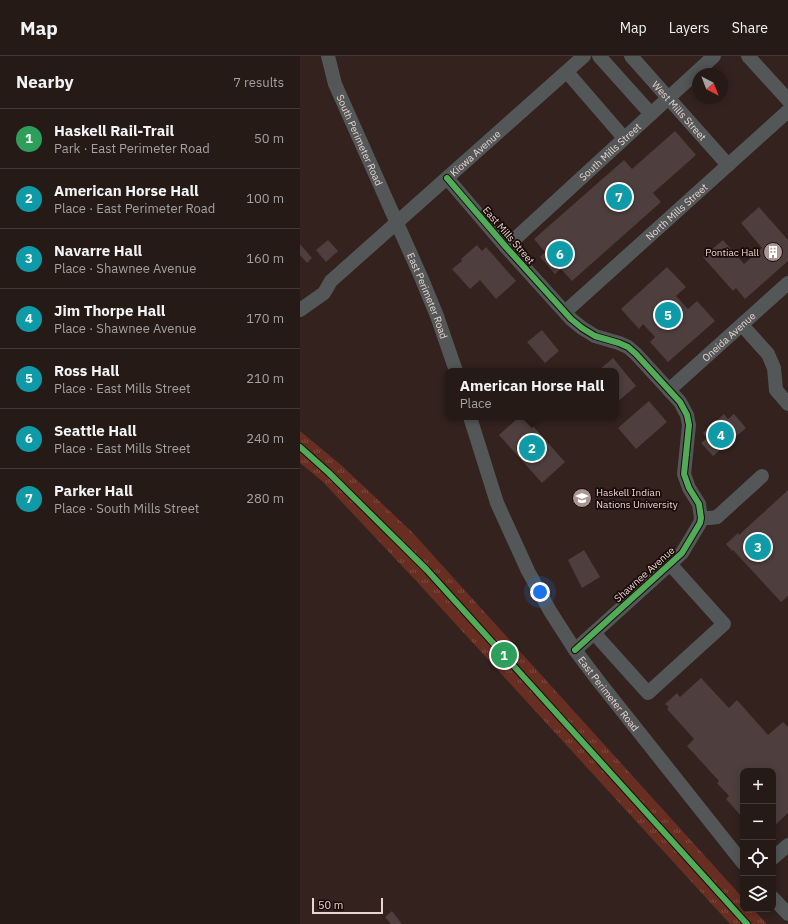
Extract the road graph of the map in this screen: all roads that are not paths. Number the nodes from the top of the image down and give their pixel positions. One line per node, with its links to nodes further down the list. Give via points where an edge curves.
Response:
1 (328, 56): 15 (street, South Perimeter Road, via 335,84)
2 (584, 56): 7 (street, Kiowa Avenue)
3 (599, 56): 11 (street)
4 (631, 56): 8 (street, West Mills Street)
5 (714, 56): 8 (street, South Mills Street)
6 (748, 56): 9 (street)
7 (567, 72): 12 (street); 14 (street, Kiowa Avenue)
8 (668, 98): 11 (street, South Mills Street); 13 (street, West Mills Street)
9 (788, 100)
10 (788, 111): 13 (street, North Mills Street)
11 (651, 114): 12 (street, South Mills Street)
12 (624, 138): 16 (street, South Mills Street)
13 (728, 165): 19 (street, North Mills Street)
14 (447, 178): 15 (street, Kiowa Avenue); 16 (street, East Mills Street)
15 (396, 222): 18 (street, Kiowa Avenue, via 331,282 324,293); 21 (street, East Perimeter Road, via 432,302)
16 (506, 247): 19 (street, East Mills Street)
17 (788, 283): 20 (street, Oneida Avenue)
18 (300, 310)
19 (564, 312): 22 (street, East Mills Street, via 595,336 628,348)
20 (742, 325): 22 (street, Oneida Avenue); 23 (street, via 768,354 774,368 776,390)
21 (455, 368)
22 (669, 390): 26 (street, via 687,415 689,425 684,474 699,504)
23 (788, 404)
24 (471, 420): 29 (street, East Perimeter Road, via 497,503 517,549 550,611)
25 (762, 476): 26 (street, via 717,517)
26 (701, 518): 27 (street, Shawnee Avenue, via 682,553)
27 (670, 564): 28 (street, Shawnee Avenue); 28 (street, via 724,624 648,693)
28 (594, 632): 29 (street, Shawnee Avenue)
29 (575, 650): 32 (street, East Perimeter Road)
30 (788, 845): 31 (street)
31 (776, 855)
32 (740, 859)
33 (776, 901): 34 (street)
34 (788, 914)

